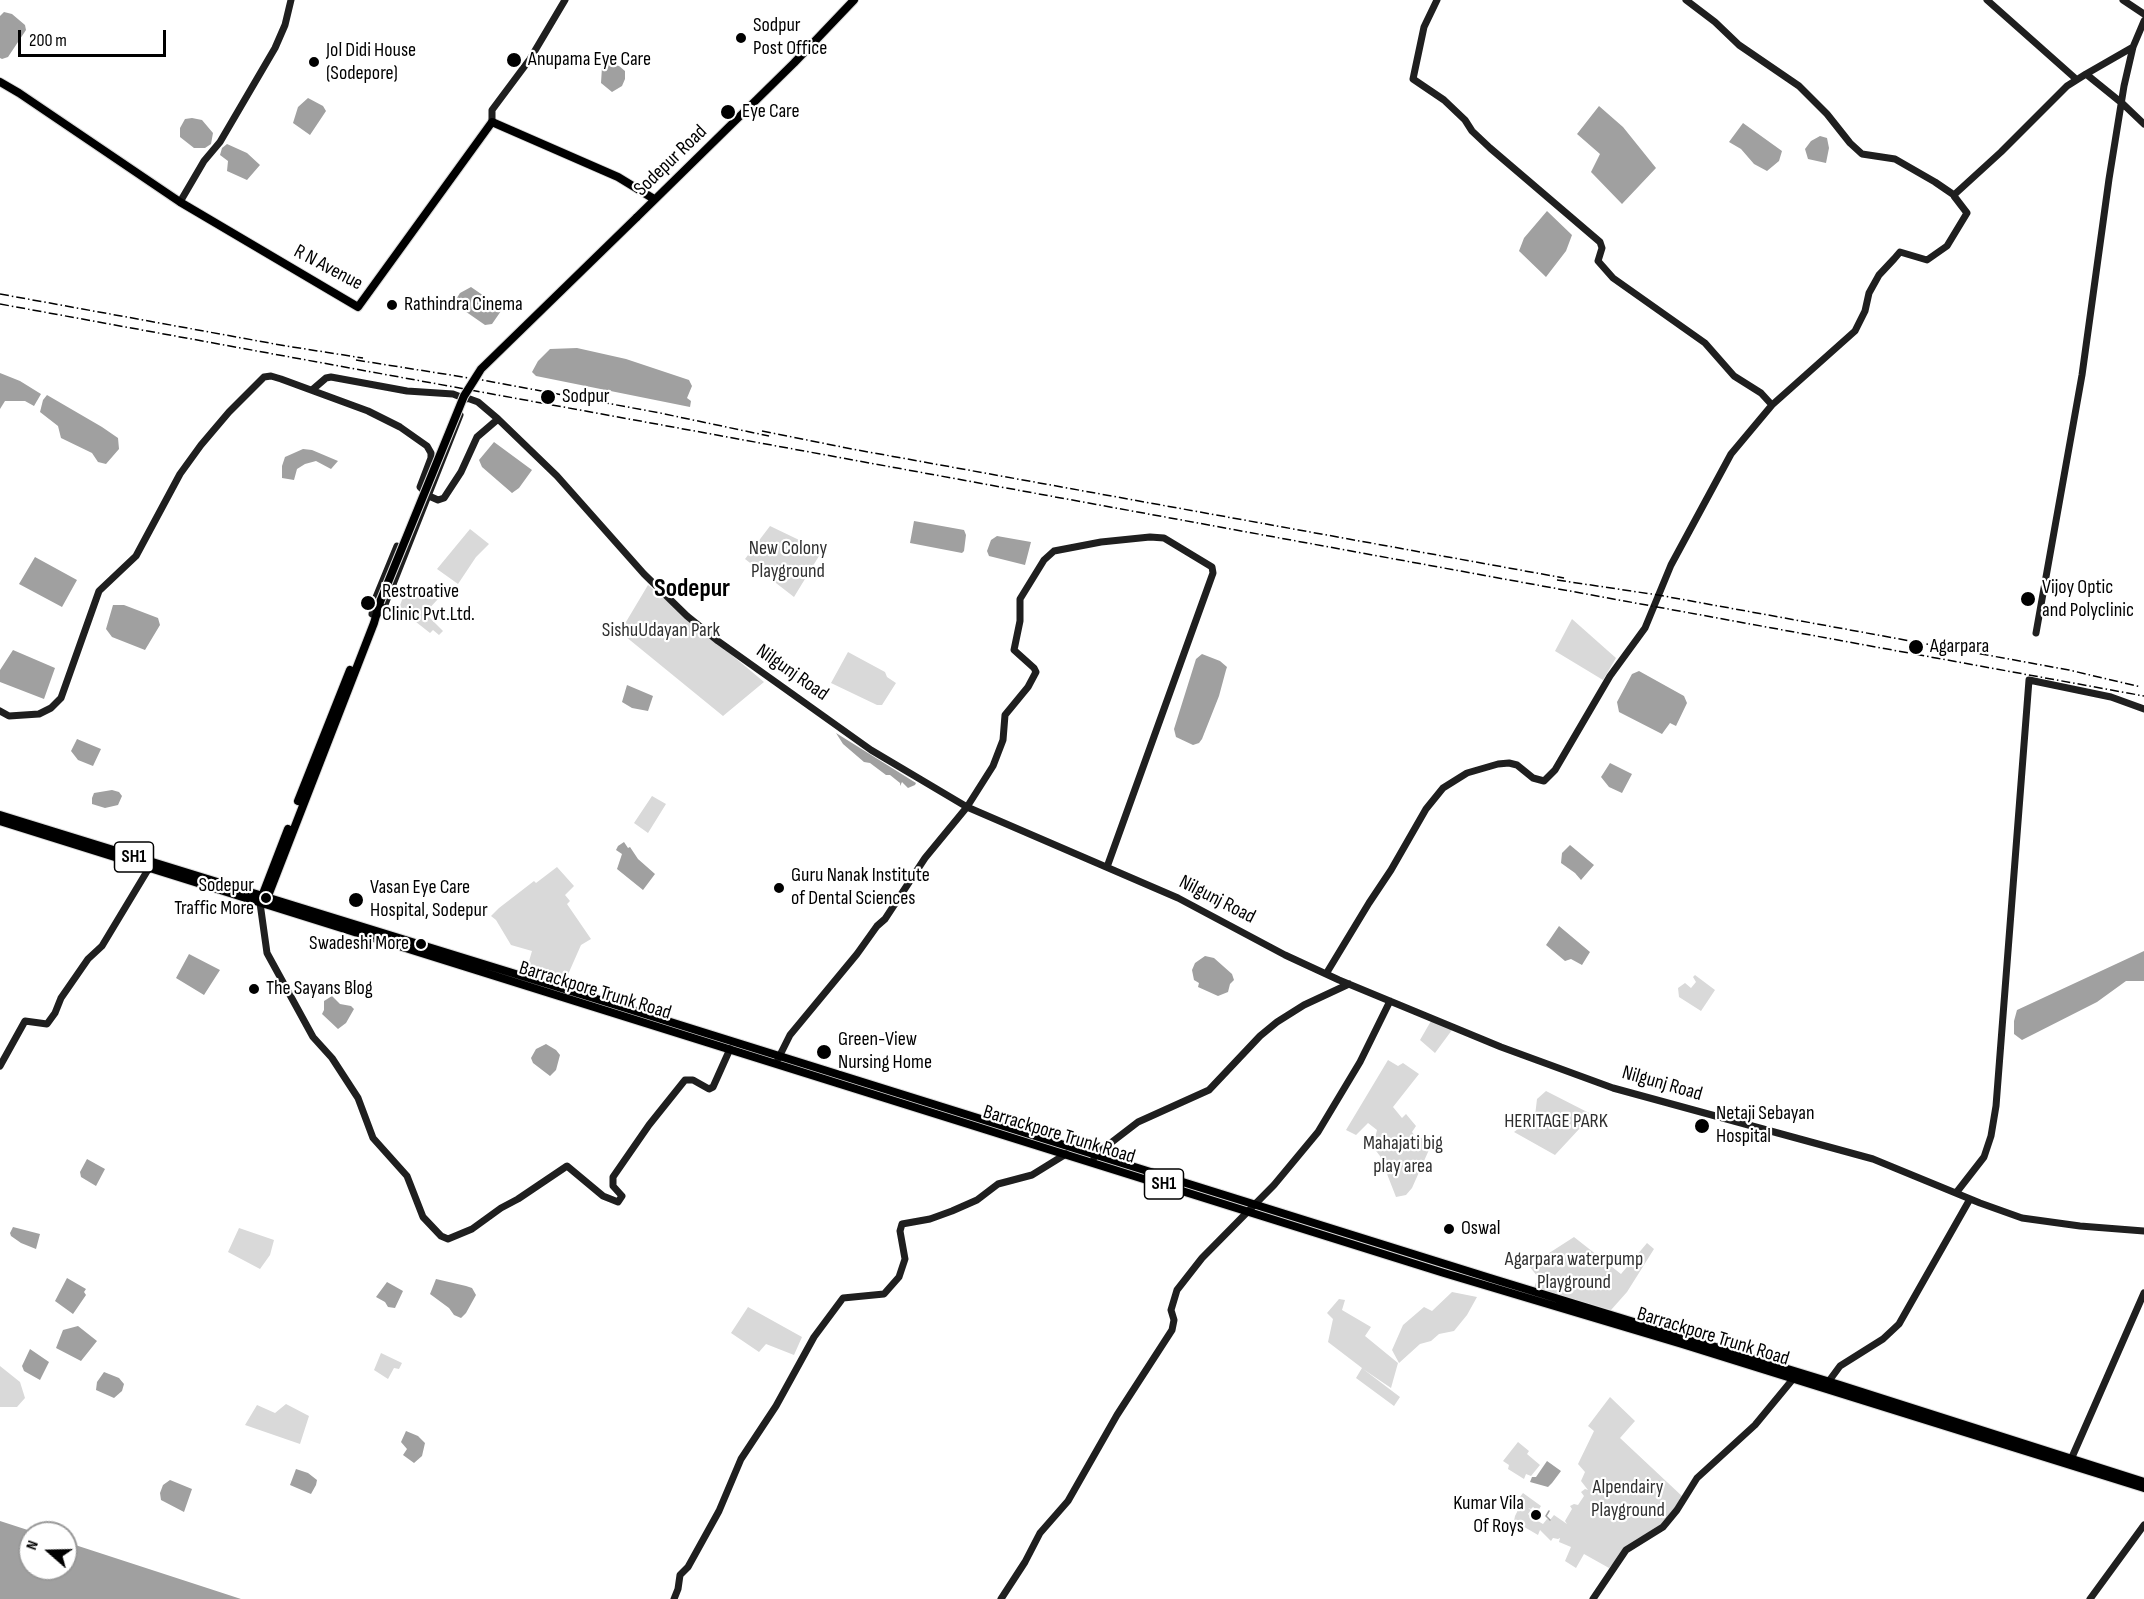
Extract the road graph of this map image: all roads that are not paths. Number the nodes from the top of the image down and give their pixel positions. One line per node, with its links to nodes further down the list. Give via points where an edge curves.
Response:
1 (291, 0): 19 (street, via 275,48)
2 (565, 0): 15 (street, via 530,59 492,110)
3 (854, 0): 18 (main road, Sodepur Road)
4 (1437, 0): 22 (street, via 1424,27 1413,79 1444,100 1490,148 1600,242 1598,261 1613,278 1705,342 1734,376)
5 (1686, 0): 17 (street, via 1739,45 1799,87 1862,154 1895,159)
6 (1987, 0): 12 (street)
7 (2122, 0): 8 (street)
8 (2144, 14)
9 (2144, 21): 10 (street)
10 (2133, 47): 11 (street); 14 (street)
11 (2086, 74): 12 (street); 14 (street)
12 (2076, 79): 17 (street)
13 (0, 82): 19 (main road, R N Avenue)
14 (2123, 104): 16 (street); 27 (street, via 2082,375)
15 (492, 122): 18 (main road, via 618,177); 19 (main road, R N Avenue, via 358,307)
16 (2144, 124)
17 (1954, 195): 22 (street, via 1967,213 1947,246 1927,260 1900,252 1879,275 1855,331)
18 (654, 200): 26 (main road, Sodepur Road, bridge, via 476,376)
19 (180, 202)
20 (312, 390): 21 (street, via 331,377); 24 (street, via 368,411 427,446 432,453 420,487); 29 (street, via 264,377 229,412 180,474 136,556 99,591 61,698 39,714 9,716)
21 (466, 398): 23 (street, Nilgunj Road, via 478,402); 24 (street)
22 (1772, 405): 36 (street, via 1731,454 1671,564 1645,628 1610,676 1555,770 1544,782 1517,765 1498,764 1467,773 1443,788 1426,809)
23 (498, 419): 24 (street, via 477,437 444,498); 30 (street, Nilgunj Road, via 557,476 687,616 871,750)
24 (429, 496): 26 (street, via 384,607)
25 (397, 546): 26 (street, via 374,602)
26 (374, 615): 35 (main road, Sodepur Road)
27 (2036, 633)
28 (2144, 709): 44 (street, via 2110,697 2029,680 1996,1106 1984,1156)
29 (0, 711)
30 (967, 807): 33 (street, Nilgunj Road); 33 (street, via 993,766 1003,740 1005,715 1035,677 1034,668 1014,650 1020,627 1020,599 1044,560 1054,551 1101,542 1164,538 1212,567 1213,573); 40 (street, via 925,858 885,919 790,1035)
31 (0, 815): 35 (main road, Barrackpore Trunk Road / SH1)
32 (0, 821): 34 (main road, Barrackpore Trunk Road / SH1)
33 (1107, 867): 36 (street, Nilgunj Road, via 1178,898)
34 (149, 868): 35 (main road, Barrackpore Trunk Road / SH1); 41 (street, via 102,946 61,998 56,1013 47,1024 25,1022)
35 (263, 902): 39 (main road, Barrackpore Trunk Road / SH1); 39 (street, via 267,953 313,1037 358,1098 372,1138 407,1176 423,1217 448,1239 472,1229 567,1166 603,1196 618,1202 622,1196 613,1186 613,1177 649,1125 685,1080 713,1087); 40 (main road, Barrackpore Trunk Road / SH1)
36 (1326, 974): 37 (street, Nilgunj Road)
37 (1348, 984): 38 (street, Nilgunj Road); 43 (street, via 1277,1022 1209,1090 1138,1122)
38 (1390, 1001): 44 (street, Nilgunj Road, via 1613,1088 1874,1159); 46 (street, via 1360,1062 1318,1132)
39 (730, 1049): 40 (main road, Barrackpore Trunk Road / SH1)
40 (777, 1060): 42 (main road, Barrackpore Trunk Road / SH1); 43 (main road, Barrackpore Trunk Road / SH1)
41 (0, 1066)
42 (1066, 1154): 43 (main road, Barrackpore Trunk Road / SH1); 57 (street, via 1032,1174 998,1184 952,1211 930,1220 902,1224 905,1259 899,1277 884,1294 843,1298 814,1337 741,1459 719,1511 680,1575)
43 (1094, 1159): 46 (main road, Barrackpore Trunk Road / SH1); 47 (main road, Barrackpore Trunk Road / SH1)
44 (1956, 1193): 45 (street, Nilgunj Road)
45 (1970, 1199): 48 (street, Nilgunj Road, via 2022,1218); 52 (street, via 1899,1324 1840,1366)
46 (1254, 1204): 47 (street); 50 (main road, Barrackpore Trunk Road / SH1)
47 (1248, 1211): 50 (main road, Barrackpore Trunk Road / SH1); 58 (street, via 1177,1290 1171,1310 1172,1330 1068,1501 1040,1533)
48 (2144, 1231)
49 (2144, 1293): 53 (street)
50 (1628, 1324): 51 (main road, Barrackpore Trunk Road / SH1); 52 (main road, Barrackpore Trunk Road / SH1)
51 (1793, 1379): 52 (main road, Barrackpore Trunk Road / SH1); 59 (street, via 1755,1425 1697,1478 1663,1527 1626,1550)
52 (1825, 1385): 53 (main road, Barrackpore Trunk Road / SH1)
53 (2070, 1462): 54 (main road, Barrackpore Trunk Road / SH1); 55 (main road, Barrackpore Trunk Road / SH1)
54 (2144, 1482)
55 (2144, 1488)
56 (2144, 1525): 60 (street)
57 (674, 1599)
58 (1001, 1599)
59 (1593, 1599)
60 (2091, 1599)

